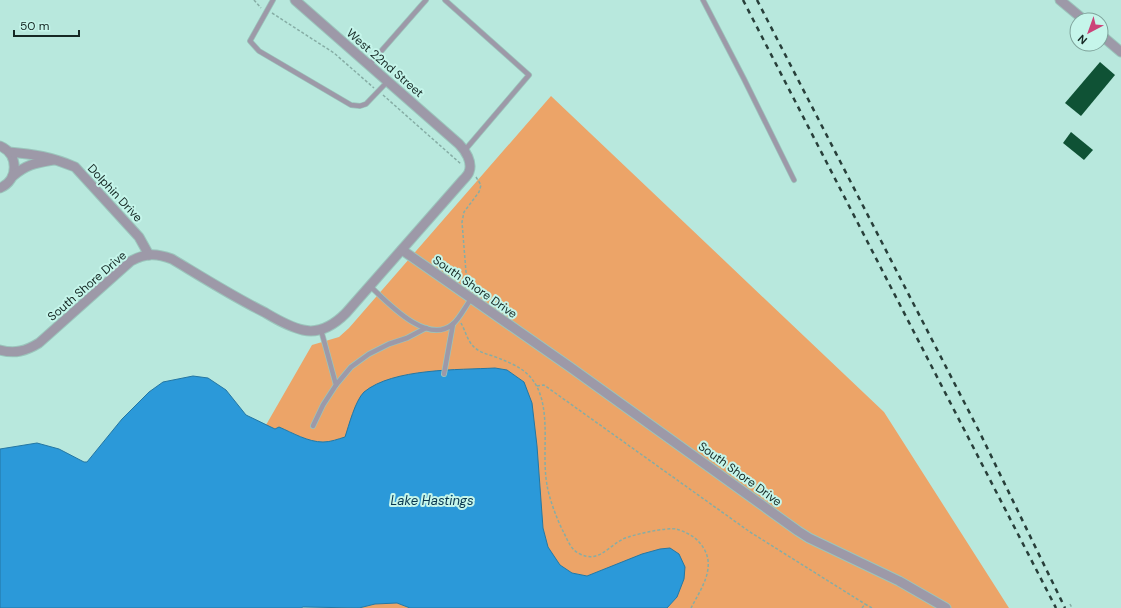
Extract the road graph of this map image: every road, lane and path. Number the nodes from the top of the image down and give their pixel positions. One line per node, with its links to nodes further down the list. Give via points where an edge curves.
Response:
1 (254, 0): 8 (path, via 260,8)
2 (273, 0): 8 (lane)
3 (295, 0): 12 (street, West 22nd Street)
4 (426, 0): 12 (lane)
5 (445, 0): 16 (lane, via 529,75)
6 (703, 0): 21 (lane)
7 (1060, 0): 9 (street)
8 (267, 11): 14 (path, via 334,53); 14 (lane, via 250,41 259,51 352,105 366,104)
9 (1074, 12)
10 (1109, 42): 11 (street)
11 (1121, 52)
12 (369, 65): 13 (street, West 22nd Street)
13 (388, 81): 14 (lane); 16 (street, West 22nd Street)
14 (379, 92): 19 (path)
15 (0, 146): 17 (street, Dolphin Drive)
16 (462, 147): 19 (street, via 468,157)
17 (9, 152): 18 (street, Dolphin Drive, via 37,154); 20 (street, via 14,162)
18 (54, 159): 20 (street, via 30,164); 24 (street, Dolphin Drive, via 75,167 83,175 139,237)
19 (469, 171): 23 (street); 26 (path, via 481,186 464,212 462,222 466,272 479,294)
20 (13, 176): 22 (street, via 7,185)
21 (794, 180)
22 (0, 188)
23 (402, 250): 25 (street); 26 (street, South Shore Drive)
24 (149, 255): 32 (street, South Shore Drive, via 159,254 172,259 283,323 303,330); 33 (street, South Shore Drive, via 131,261 30,349 21,352)
25 (370, 286): 31 (lane, via 402,316); 32 (street, via 337,322)
26 (473, 300): 27 (lane); 43 (street, South Shore Drive, via 798,531 899,581)
27 (458, 318): 29 (lane); 30 (path)
28 (465, 319): 30 (path)
29 (453, 324): 31 (lane, via 445,328); 34 (lane)
30 (462, 325): 36 (path, via 472,346 478,351 523,370)
31 (426, 328): 35 (lane, via 369,354 351,367)
32 (321, 330): 35 (lane)
33 (0, 350)
34 (444, 374)
35 (336, 385): 37 (lane)
36 (536, 386): 38 (path, via 544,385 750,532); 40 (path, via 542,399 547,485 559,524 573,549 592,557 636,534 674,528 696,538 707,554 708,568 706,580)
37 (313, 426)
38 (865, 604): 41 (path); 42 (path)
39 (1070, 604): 44 (path)
40 (691, 608)
41 (862, 608)
42 (872, 608)
43 (946, 608)
44 (1072, 608)

